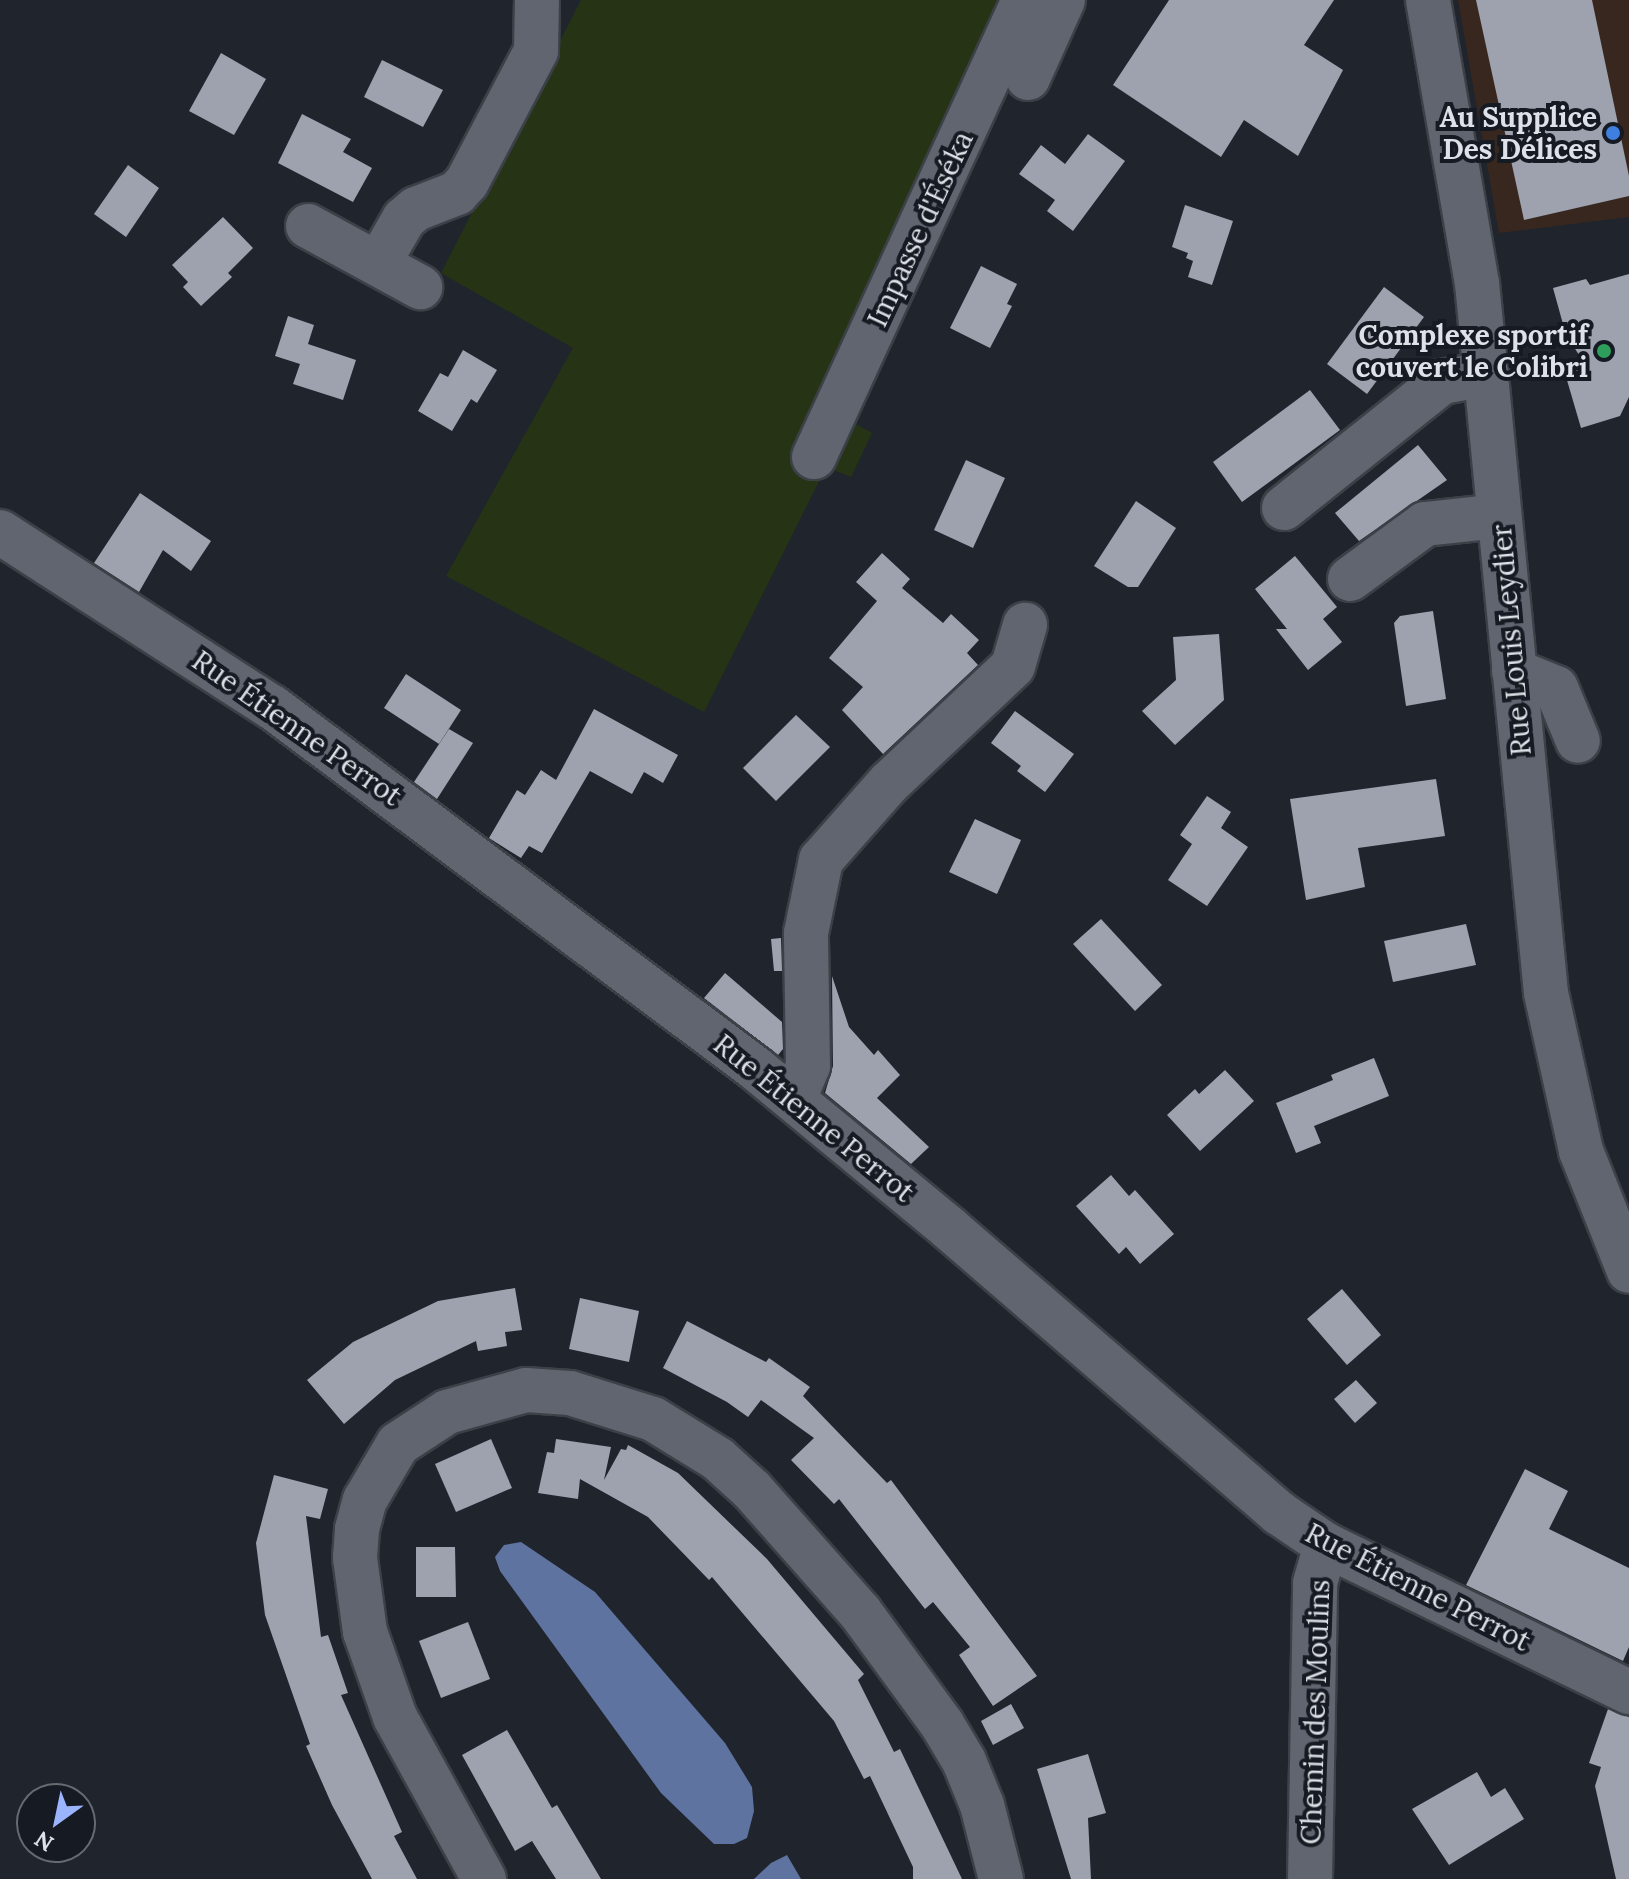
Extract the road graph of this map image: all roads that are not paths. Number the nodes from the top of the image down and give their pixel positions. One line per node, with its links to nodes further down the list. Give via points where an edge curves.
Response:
1 (537, 0): 7 (street, via 536,51 467,182 457,193 404,219)
2 (1024, 0): 10 (street, Impasse d'Éséka)
3 (1063, 0): 5 (street)
4 (1428, 0): 9 (street, Rue Louis Leydier, via 1477,283)
5 (1028, 78)
6 (308, 226): 7 (street)
7 (378, 264): 8 (street)
8 (420, 287)
9 (1486, 374): 11 (street, via 1442,382); 12 (street, Rue Louis Leydier)
10 (814, 457)
11 (1284, 508)
12 (1499, 516): 14 (street, via 1425,524); 16 (street, Rue Louis Leydier)
13 (0, 532): 18 (street, Rue Étienne Perrot, via 285,716)
14 (1350, 579)
15 (1025, 625): 18 (street, via 1013,666 889,783 821,860 806,933 808,1066)
16 (1514, 671): 17 (street, via 1556,688); 19 (street, Rue Louis Leydier, via 1546,993 1581,1151)
17 (1578, 741)
18 (794, 1099): 20 (street, Rue Étienne Perrot, via 1231,1474)
19 (1629, 1271)
20 (1326, 1545): 21 (street, Rue Étienne Perrot); 24 (street, Chemin des Moulins, via 1315,1583)
21 (1629, 1692)
22 (484, 1879): 23 (street, via 395,1717 365,1632 355,1558 357,1529 365,1500 398,1444 447,1412 526,1390 570,1393 653,1419 718,1459 752,1490 860,1612 942,1724 982,1805)
23 (1001, 1879)
24 (1310, 1879)

